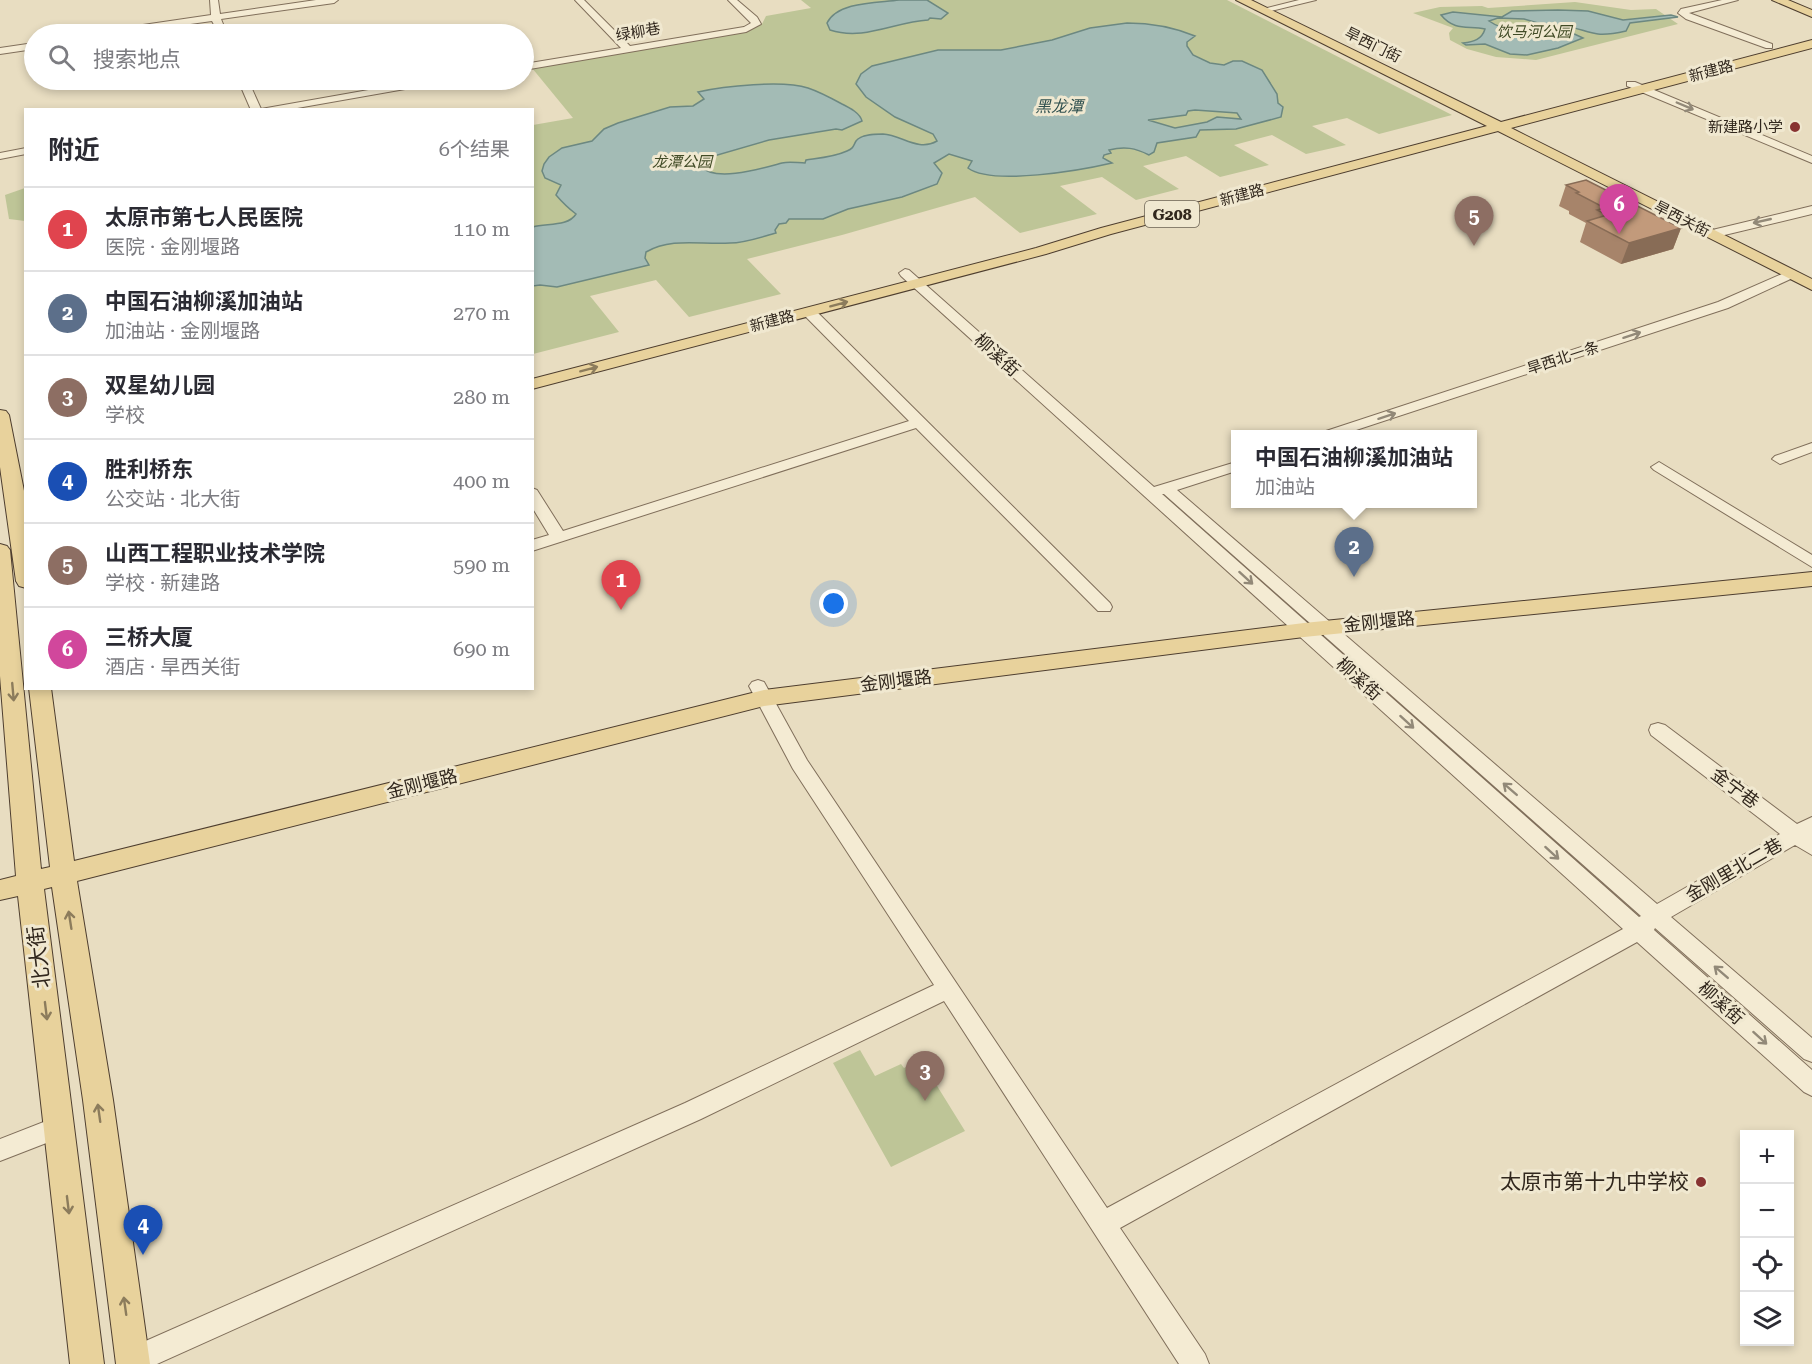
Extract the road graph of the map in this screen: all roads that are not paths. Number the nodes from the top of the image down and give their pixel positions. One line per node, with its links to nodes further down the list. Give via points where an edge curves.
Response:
1 (214, 0): 16 (street)
2 (333, 0): 16 (street)
3 (581, 0): 25 (street)
4 (730, 0): 21 (street, 绿柳巷, via 753,25)
5 (1242, 0): 13 (main road, 旱西门街)
6 (1252, 0): 13 (main road, 旱西门街)
7 (1312, 0): 13 (street)
8 (1722, 0): 15 (street, via 1679,10)
9 (1734, 0): 15 (street, via 1684,10)
10 (1778, 0): 14 (main road)
11 (1798, 0): 12 (main road)
12 (1812, 5)
13 (1267, 10): 35 (main road, 旱西门街)
14 (1812, 14)
15 (1683, 15): 23 (street)
16 (217, 18): 17 (street); 18 (street); 19 (street)
17 (174, 24)
18 (177, 24)
19 (220, 24)
20 (675, 33): 21 (street, via 654,37)
21 (658, 43): 25 (street, 绿柳巷)
22 (1810, 43): 23 (main road, 新建路 / G208); 28 (main road, 新建路 / G208)
23 (1767, 46): 28 (main road, 新建路 / G208)
24 (24, 47): 26 (street)
25 (629, 48): 27 (street, 绿柳巷)
26 (0, 51)
27 (534, 64)
28 (1637, 86): 35 (main road, 新建路 / G208); 38 (street, one-way to 38)
29 (249, 90): 32 (street)
30 (381, 90): 33 (street)
31 (392, 90): 34 (street)
32 (256, 108)
33 (277, 108)
34 (289, 108)
35 (1498, 123): 40 (main road, 旱西关街); 42 (main road, 新建路 / G208)
36 (24, 152): 37 (street)
37 (0, 157)
38 (1812, 160)
39 (1812, 210): 40 (street, one-way to 40)
40 (1716, 232): 41 (main road, 旱西关街); 43 (main road, 旱西关街)
41 (1791, 274): 44 (main road, 旱西关街); 50 (street, 旱西北一条, one-way to 41, via 1723,305)
42 (917, 277): 45 (main road, 新建路 / G208, one-way to 42); 46 (main road, 新建路 / G208); 55 (street, 柳溪街)
43 (1812, 278)
44 (1812, 285)
45 (809, 312): 47 (main road, 新建路 / G208, one-way to 45); 49 (street)
46 (534, 369)
47 (534, 383)
48 (0, 415): 57 (main road)
49 (920, 422): 58 (street); 65 (street)
50 (1346, 430)
51 (1812, 447): 52 (street)
52 (1780, 459)
53 (1659, 467): 61 (street)
54 (1231, 468): 55 (street)
55 (1159, 490): 66 (street, 柳溪街)
56 (534, 496): 58 (street)
57 (15, 516): 63 (main road)
58 (559, 538): 59 (street)
59 (534, 545)
60 (0, 550): 72 (main road, 北大街, one-way to 72)
61 (1812, 562)
62 (1812, 568): 66 (main road)
63 (24, 569)
64 (1812, 579): 66 (main road, 金刚堰路)
65 (1104, 607)
66 (1308, 624): 68 (main road, 金刚堰路); 75 (street, 柳溪街)
67 (44, 690): 71 (main road, 北大街)
68 (761, 692): 71 (main road, 金刚堰路); 76 (street, via 800,764)
69 (1658, 730): 70 (street, 金宁巷)
70 (1807, 835): 75 (street, 金刚里北二巷)
71 (63, 864): 72 (main road, 金刚堰路); 82 (main road, 北大街, one-way to 71)
72 (29, 873): 73 (main road); 74 (main road, 金刚堰路); 79 (main road, 北大街, one-way to 79)
73 (0, 874)
74 (0, 890)
75 (1648, 923): 77 (street, 柳溪街, one-way to 75); 78 (street, 柳溪街, one-way to 78); 81 (street, 金刚里北二巷)
76 (948, 988): 81 (street); 82 (street, via 693,1111)
77 (1812, 1052)
78 (1812, 1085)
79 (59, 1127): 80 (street); 83 (main road, 北大街, one-way to 83)
80 (0, 1150)
81 (1103, 1224): 84 (street)
82 (133, 1362)
83 (87, 1364)
84 (1195, 1364)

